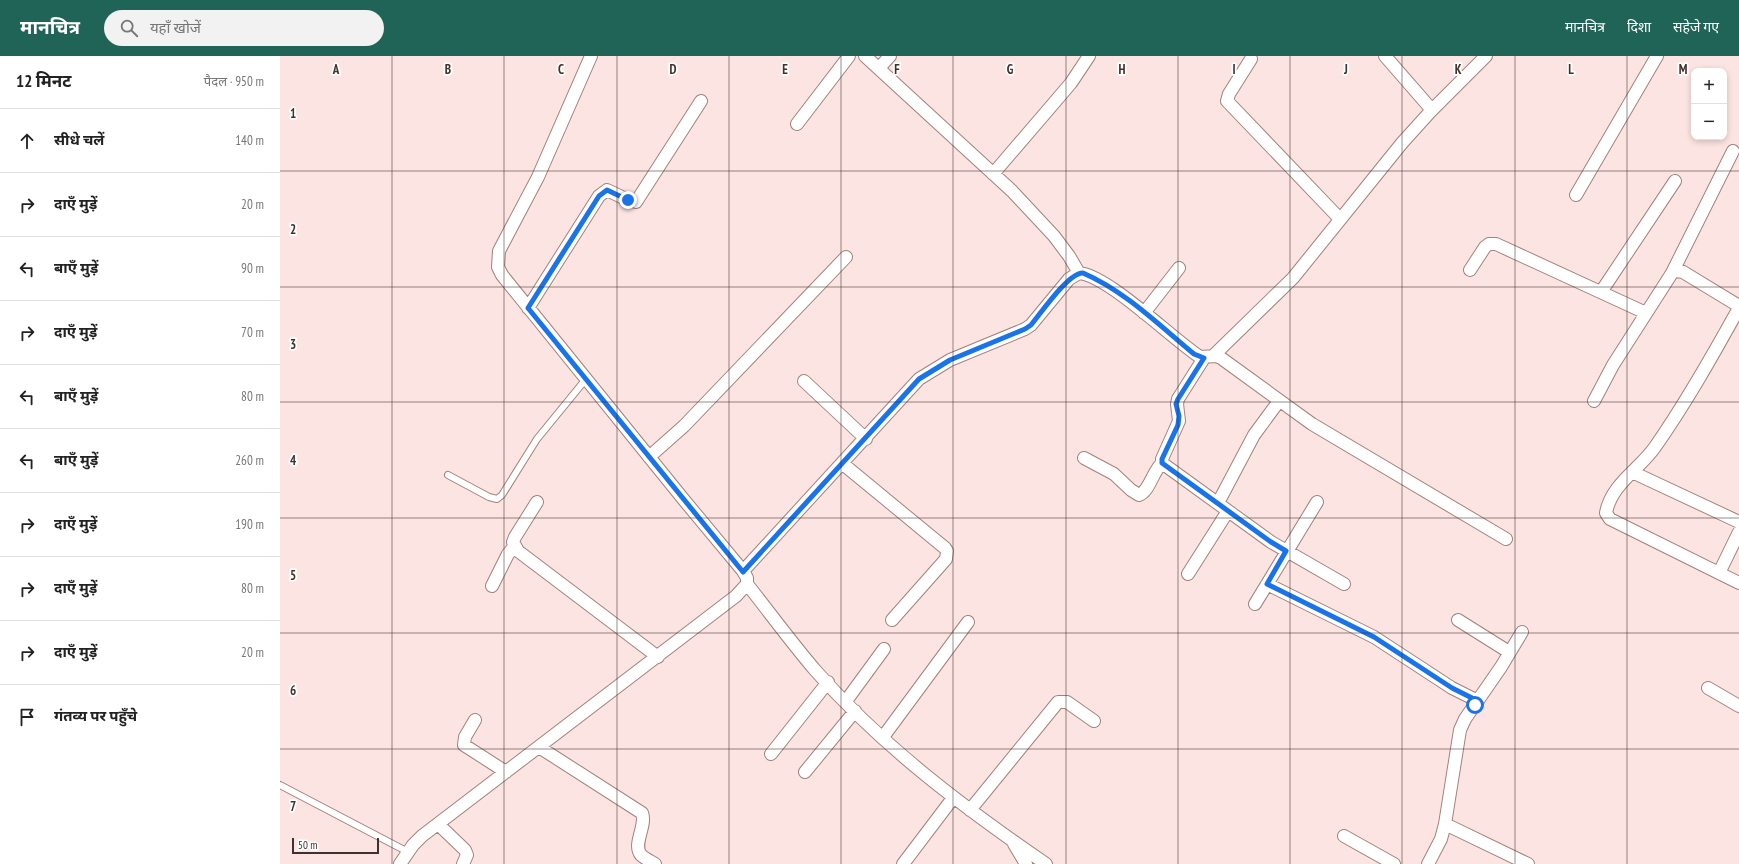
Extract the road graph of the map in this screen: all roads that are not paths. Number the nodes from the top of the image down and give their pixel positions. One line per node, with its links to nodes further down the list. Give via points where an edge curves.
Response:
1 (591, 56): 26 (street, via 538,177 499,251 498,267 502,275)
2 (849, 56): 13 (street)
3 (865, 56): 10 (street)
4 (890, 56): 10 (street)
5 (1089, 56): 15 (street, via 1071,83)
6 (1385, 56): 12 (street)
7 (1486, 56): 12 (street)
8 (1657, 56): 17 (street)
9 (1251, 59): 18 (street, via 1227,101)
10 (879, 68): 15 (street)
11 (701, 101): 26 (street, via 636,202 607,190 599,196)
12 (1432, 110): 18 (street)
13 (797, 124)
14 (1733, 150): 23 (street)
15 (993, 174): 22 (street, via 1049,230)
16 (1675, 181): 24 (street)
17 (1576, 195)
18 (1340, 219): 29 (street, via 1293,278)
19 (846, 257): 35 (street, via 684,426)
20 (1179, 268): 27 (street)
21 (1470, 270): 24 (street, via 1489,244 1496,244)
22 (1079, 273): 27 (street, via 1109,287); 34 (street, via 1069,279 1025,329 963,354 928,372 912,386)
23 (1672, 273): 25 (street, via 1683,272); 28 (street)
24 (1601, 292): 28 (street)
25 (1739, 307): 39 (street, via 1676,416 1648,457)
26 (528, 308): 30 (street)
27 (1144, 313): 29 (street, via 1194,354)
28 (1646, 313): 33 (street)
29 (1208, 357): 32 (street, via 1221,358); 37 (street, via 1178,399 1176,404 1179,421)
30 (586, 379): 35 (street); 40 (lane, via 537,439 502,495 497,498 489,497)
31 (804, 381): 34 (street)
32 (1279, 401): 43 (street, via 1254,435); 47 (street, via 1312,424)
33 (1594, 401)
34 (866, 439): 38 (street)
35 (649, 458): 50 (street)
36 (1084, 458): 37 (street, via 1114,474 1139,495 1145,491 1155,470)
37 (1162, 463): 43 (street)
38 (843, 464): 50 (street); 59 (street, via 947,551 946,560)
39 (1632, 472): 45 (street); 51 (street, via 1623,480 1610,501 1607,516)
40 (448, 476)
41 (537, 502): 48 (street, via 515,537)
42 (1317, 502): 49 (street)
43 (1218, 503): 44 (street)
44 (1228, 510): 49 (street); 52 (street)
45 (1739, 522)
46 (1739, 532): 51 (street)
47 (1506, 539)
48 (514, 546): 57 (street); 65 (street)
49 (1286, 551): 55 (street); 56 (street)
50 (743, 572): 54 (street)
51 (1719, 573): 53 (street)
52 (1188, 574)
53 (1739, 583)
54 (747, 584): 65 (street, via 736,596); 66 (street)
55 (1267, 584): 58 (street); 69 (street, via 1374,637 1452,688)
56 (1344, 584)
57 (492, 586)
58 (1255, 604)
59 (892, 620)
60 (1458, 620): 64 (street)
61 (968, 622): 74 (street)
62 (1522, 632): 64 (street)
63 (884, 650): 68 (street)
64 (1509, 652): 69 (street)
65 (658, 657): 75 (street)
66 (828, 682): 68 (street); 76 (street)
67 (1708, 688): 70 (street)
68 (846, 701): 71 (street)
69 (1478, 701): 83 (street, via 1460,730)
70 (1739, 706)
71 (855, 711): 74 (street); 78 (street)
72 (475, 720): 77 (street, via 465,737 464,746)
73 (1094, 722): 81 (street, via 1067,702 1058,702)
74 (882, 737): 80 (street)
75 (540, 747): 77 (street); 89 (street, via 642,813 644,824 638,845 639,851)
76 (771, 754)
77 (506, 772): 82 (street)
78 (805, 772)
79 (280, 785): 86 (lane)
80 (953, 798): 81 (street); 90 (street)
81 (970, 810): 85 (street)
82 (438, 824): 86 (street, via 422,836); 88 (street, via 465,850 467,855)
83 (1446, 824): 94 (street); 95 (street)
84 (1344, 836): 93 (street)
85 (1012, 840): 91 (street); 92 (street)
86 (408, 852): 87 (street)
87 (400, 864)
88 (463, 864)
89 (654, 864)
90 (902, 864)
91 (1026, 864)
92 (1046, 864)
93 (1394, 864)
94 (1428, 864)
95 (1528, 864)

